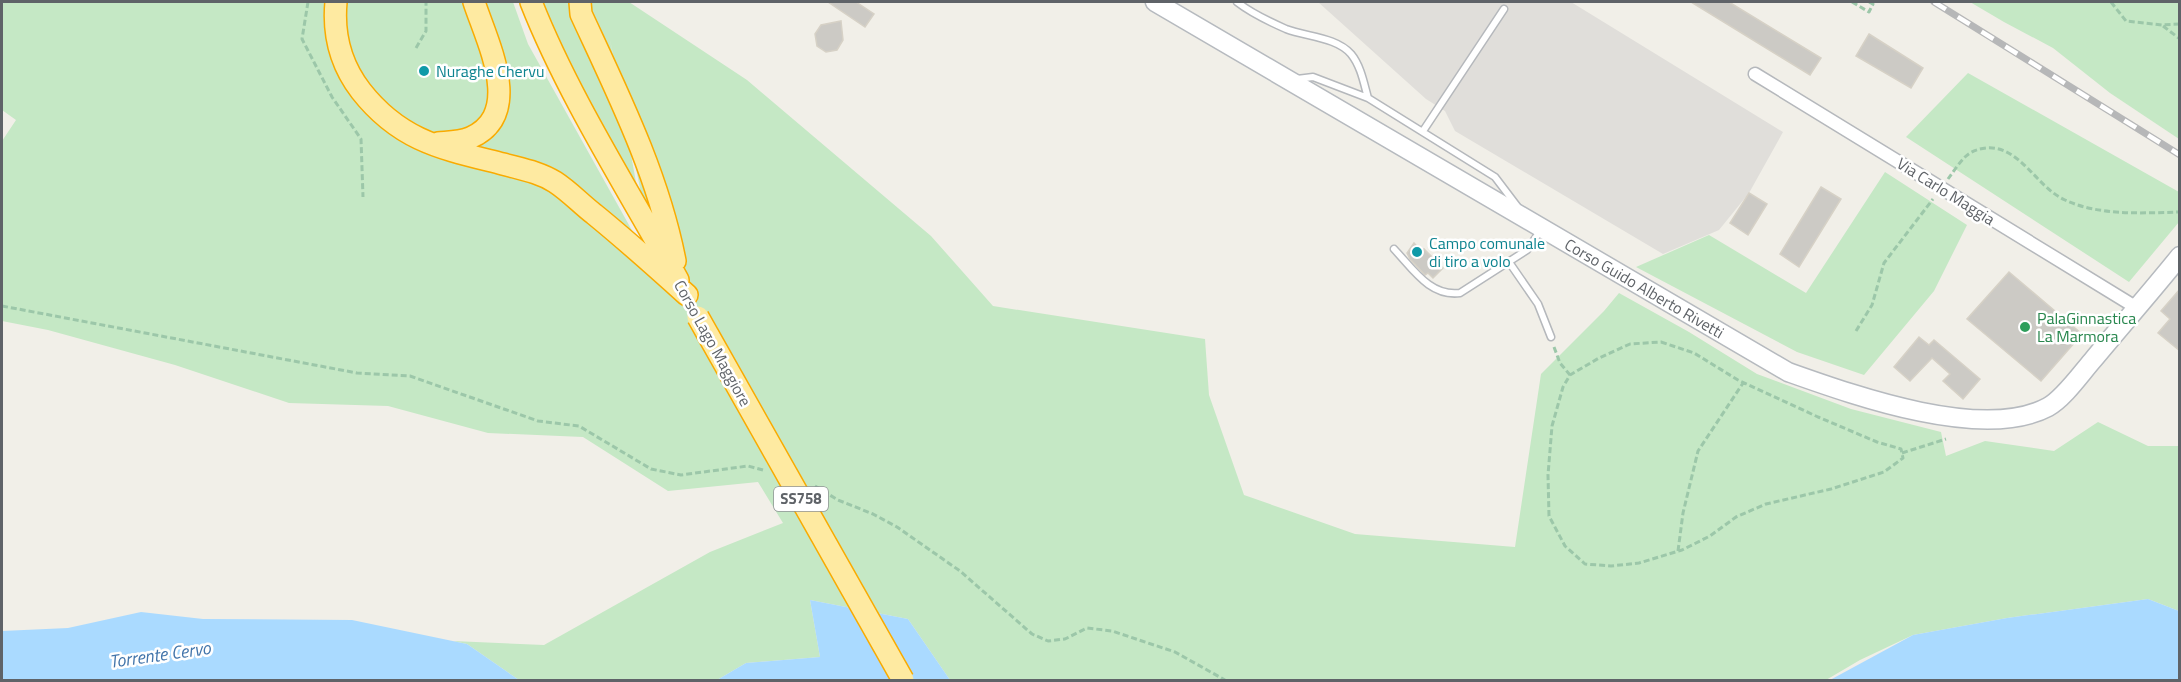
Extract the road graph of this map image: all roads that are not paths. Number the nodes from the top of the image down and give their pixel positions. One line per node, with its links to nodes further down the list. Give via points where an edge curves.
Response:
1 (336, 2): 12 (highway, via 334,21 340,52 353,80 375,110 401,130)
2 (474, 2): 12 (highway, via 499,77 499,99 493,119 468,139)
3 (531, 2): 17 (highway, Corso Lago Maggiore / SS758, via 583,108)
4 (580, 2): 17 (highway, via 581,14 646,162 669,230)
5 (1155, 2): 9 (main road, Corso Guido Alberto Rivetti)
6 (1237, 2): 10 (lane, via 1286,29 1340,45 1352,55 1360,70)
7 (1504, 9): 11 (lane)
8 (1755, 74): 18 (street, Via Carlo Maggia)
9 (1290, 80): 10 (lane, via 1313,77); 13 (main road, Corso Guido Alberto Rivetti)
10 (1368, 98): 11 (lane)
11 (1423, 131): 13 (lane, via 1494,177)
12 (430, 144): 17 (highway, via 536,173 555,183)
13 (1536, 226): 16 (lane, via 1527,250); 18 (main road, Corso Guido Alberto Rivetti, via 1788,372 1867,400 1924,412 1979,419 2025,417 2050,406)
14 (1395, 249): 16 (lane, via 1428,285 1447,295 1460,293)
15 (2180, 256): 18 (main road, Corso Guido Alberto Rivetti)
16 (1509, 262): 19 (lane, via 1538,304)
17 (682, 287): 20 (highway, Corso Lago Maggiore / SS758, bridge)
18 (2137, 308)
19 (1551, 337)
20 (903, 681)

